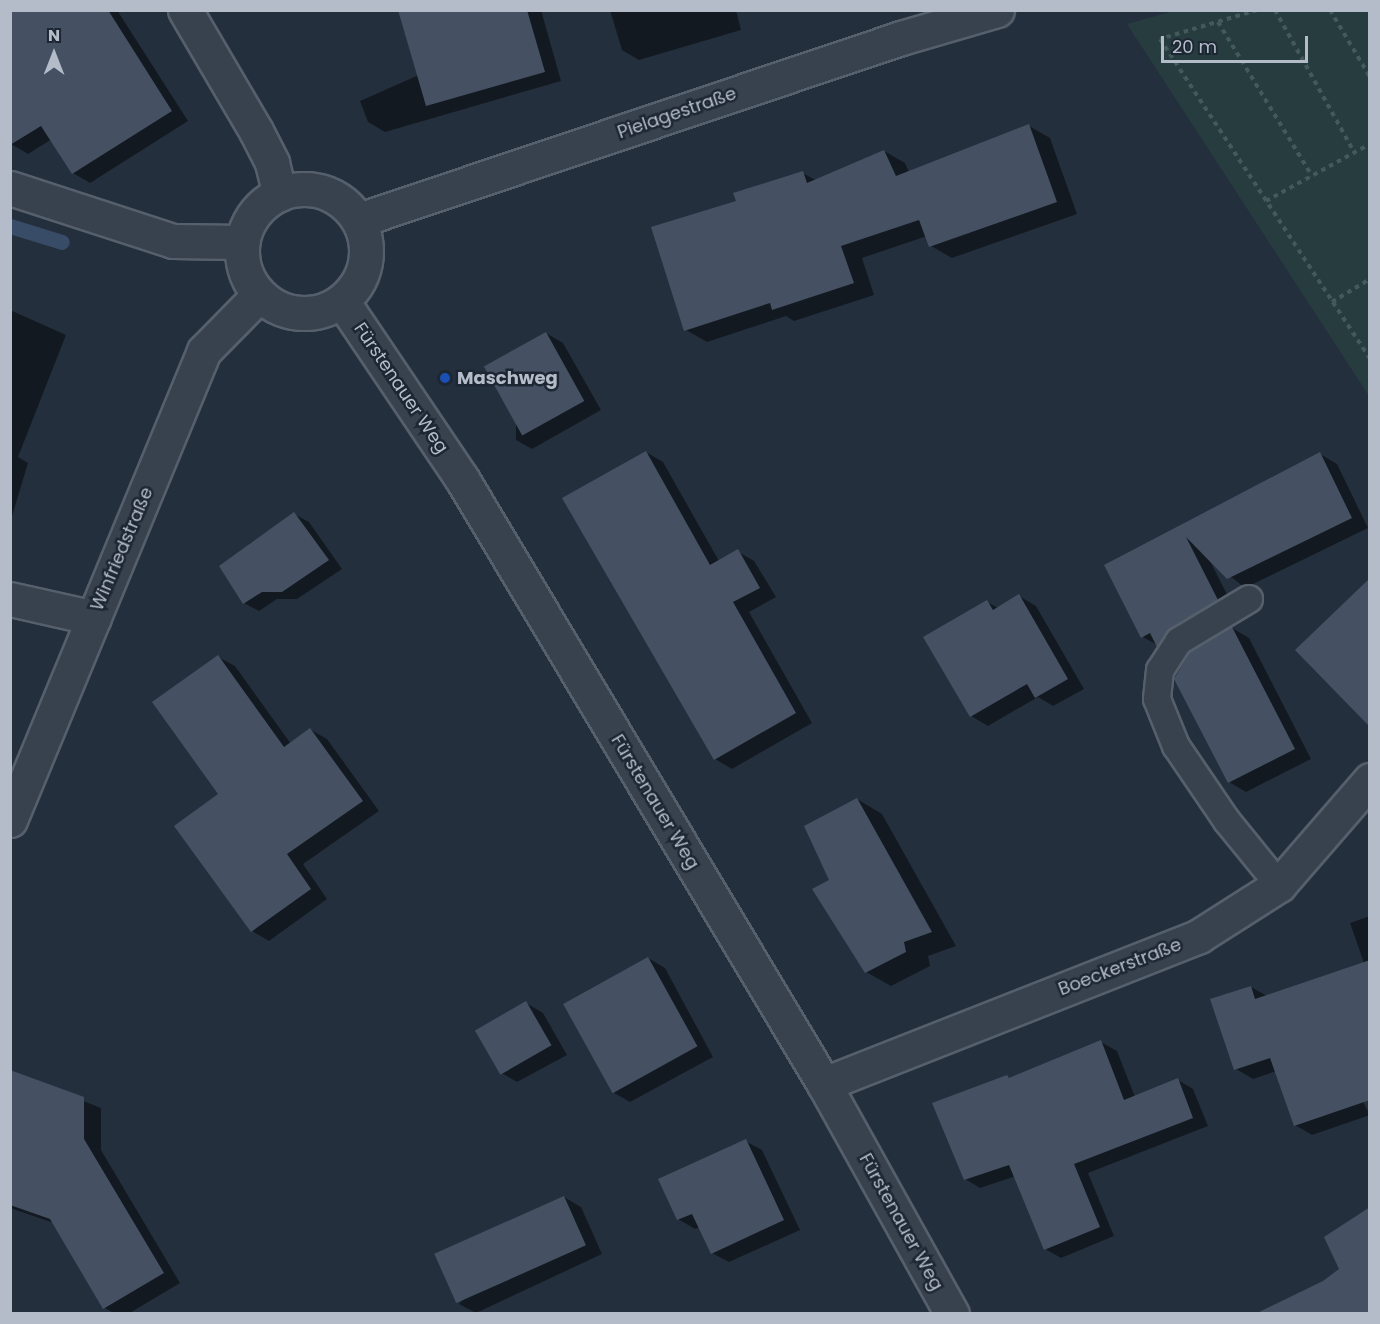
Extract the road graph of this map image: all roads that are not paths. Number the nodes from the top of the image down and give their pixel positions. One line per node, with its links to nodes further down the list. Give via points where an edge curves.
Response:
1 (184, 10): 5 (street, via 256,132 272,163)
2 (997, 10): 3 (street, Pielagestraße)
3 (950, 17): 6 (street, Pielagestraße)
4 (10, 188): 7 (street, via 173,242)
5 (280, 194): 6 (street, via 312,189 331,194); 7 (street, via 259,208 248,223)
6 (359, 220): 9 (street, via 366,237 366,264 355,289)
7 (242, 242): 8 (street, via 248,279)
8 (259, 295): 9 (street, via 290,313 326,310); 12 (street, Winfriedstraße, via 204,351)
9 (342, 301): 16 (street, Fürstenauer Weg, via 462,479)
10 (10, 599): 12 (street)
11 (1249, 599): 15 (lane, via 1179,641 1160,670 1157,699 1176,746 1227,821)
12 (94, 618): 14 (street, Winfriedstraße)
13 (1370, 780): 15 (street, Boeckerstraße)
14 (10, 820)
15 (1279, 885): 16 (street, Boeckerstraße, via 1199,936)
16 (824, 1084): 17 (street, Fürstenauer Weg)
17 (952, 1314)

